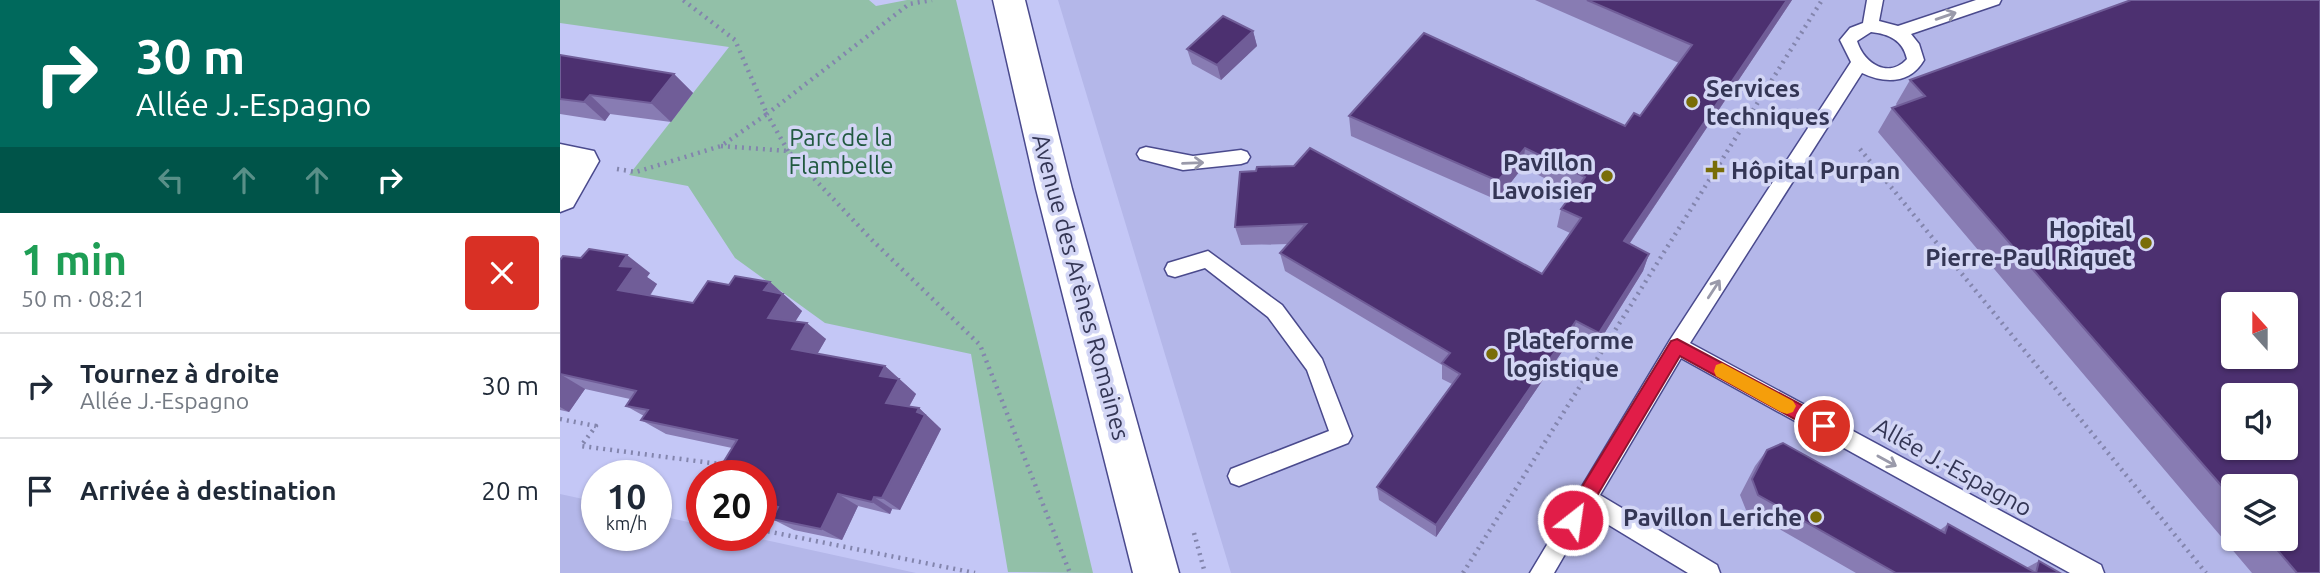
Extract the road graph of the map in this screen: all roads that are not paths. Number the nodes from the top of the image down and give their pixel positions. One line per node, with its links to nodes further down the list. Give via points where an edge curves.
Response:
1 (1009, 0): 15 (main road, Avenue des Arènes Romaines)
2 (1874, 0): 4 (lane)
3 (1993, 0): 5 (lane, one-way to 3)
4 (1870, 26): 5 (lane); 6 (lane, via 1847,40)
5 (1898, 32): 6 (lane, via 1914,49 1916,60 1911,68 1886,75)
6 (1859, 63): 12 (lane, one-way to 6)
7 (1146, 154): 8 (lane, one-way to 8, via 1192,165)
8 (1241, 157)
9 (571, 159): 10 (main road)
10 (560, 197)
11 (1175, 269): 13 (lane, via 1208,259 1275,311 1315,365 1341,436)
12 (1677, 346): 14 (lane); 18 (lane, Allée J.-Espagno, one-way to 18)
13 (1239, 476)
14 (1585, 498): 16 (lane); 17 (lane)
15 (1156, 573)
16 (1541, 573)
17 (1709, 573)
18 (2093, 573)

